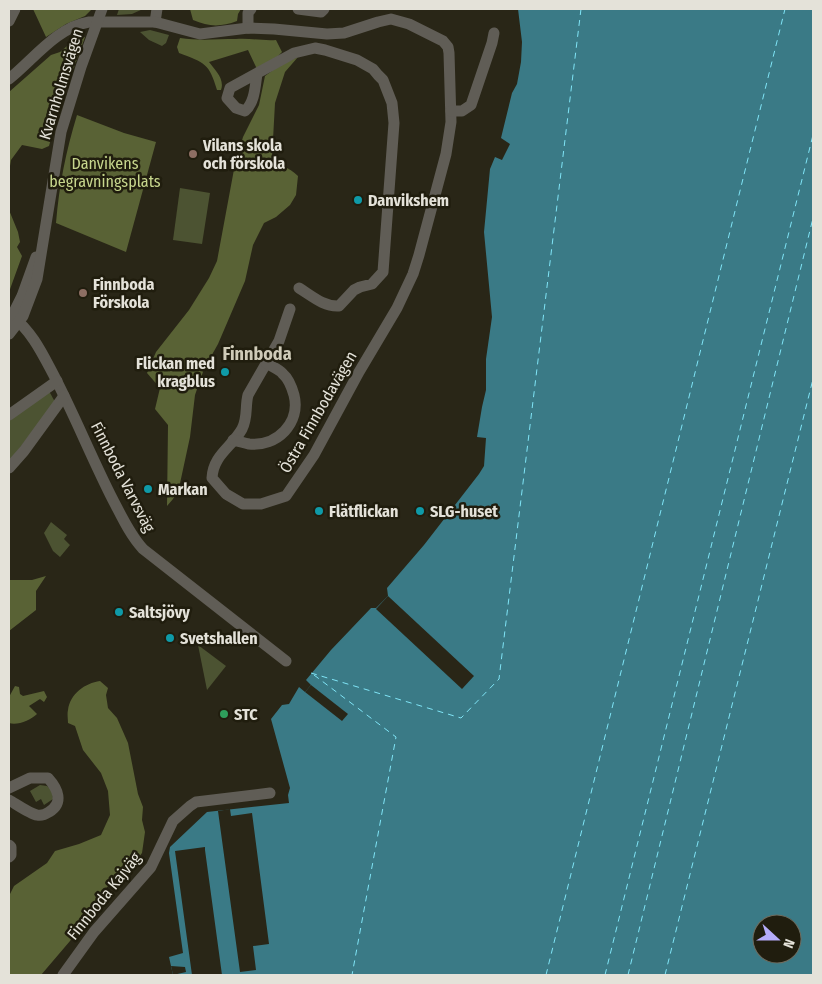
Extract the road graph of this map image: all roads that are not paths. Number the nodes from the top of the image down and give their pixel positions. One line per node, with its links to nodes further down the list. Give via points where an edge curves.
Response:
1 (15, 9): 8 (street)
2 (102, 9): 19 (street, Kvarnholmsvägen, via 61,132 45,229)
3 (157, 9): 9 (street)
4 (251, 9): 10 (street)
5 (298, 9): 6 (street, via 321,12)
6 (324, 9)
7 (386, 14): 12 (street, via 344,33); 16 (street, Östra Finnbodavägen, via 446,44)
8 (9, 21)
9 (156, 22): 10 (street, via 200,34); 15 (street, via 81,23 64,32)
10 (248, 28): 12 (street)
11 (494, 33): 16 (street, via 470,105 462,111)
12 (315, 34): 13 (street)
13 (315, 48): 14 (street, via 294,53); 17 (street, via 347,56 373,70 388,91 394,123 383,272 372,284 354,290 339,306 321,302)
14 (257, 74)
15 (9, 79)
16 (451, 111): 25 (street, Östra Finnbodavägen, via 446,154 419,255 404,294 314,456 286,496 250,505 238,503 226,494 212,478 213,470 222,451)
17 (300, 288)
18 (290, 310): 21 (street, Östra Finnbodavägen, via 279,341)
19 (14, 320): 20 (street, Kvarnholmsvägen); 22 (street, Finnboda Varvsväg, via 33,337)
20 (9, 334)
21 (266, 363): 25 (street, Östra Finnbodavägen, via 248,395 242,430); 25 (street, via 289,381 295,413 283,433 275,439 249,444)
22 (57, 381): 23 (street, Finnboda Varvsväg); 24 (street)
23 (64, 396): 26 (street); 27 (street, Finnboda Varvsväg, via 107,488 142,549)
24 (9, 415)
25 (233, 440)
26 (9, 468)
27 (286, 661)
28 (9, 788): 30 (street, via 30,778 48,778 54,785 58,804 38,815)
29 (270, 793): 33 (street, Finnboda Kajväg, via 196,802 190,806 173,821 151,867 94,932)
30 (9, 800)
31 (9, 845): 32 (street)
32 (9, 857)
33 (63, 975)

